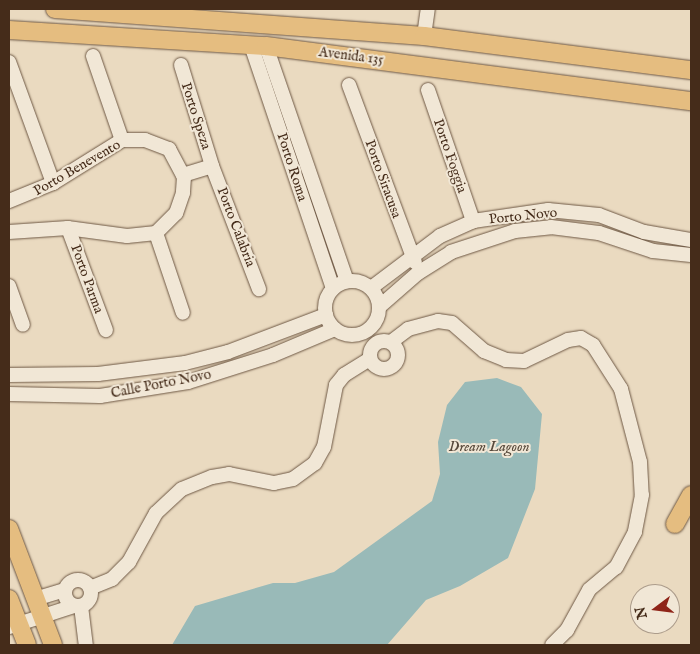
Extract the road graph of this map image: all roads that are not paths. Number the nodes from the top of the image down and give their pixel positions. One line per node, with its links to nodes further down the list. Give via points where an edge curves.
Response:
1 (55, 9): 4 (main road, Avenida 135)
2 (428, 9): 4 (street)
3 (9, 30): 5 (main road, Avenida 135)
4 (424, 36): 9 (main road, Avenida 135)
5 (258, 46): 10 (street, Porto Roma); 13 (main road, Avenida 135)
6 (93, 56): 14 (street)
7 (9, 62): 17 (street)
8 (181, 66): 15 (street, Porto Speza)
9 (691, 70)
10 (270, 79): 27 (street, Porto Roma); 31 (street, Porto Roma)
11 (349, 85): 25 (street, Porto Siracusa)
12 (428, 90): 19 (street, Porto Foggia)
13 (691, 101)
14 (122, 140): 16 (street, Porto Benevento, via 144,140 169,149); 17 (street, Porto Benevento)
15 (212, 166): 16 (street); 30 (street, Porto Calabria)
16 (183, 175): 22 (street, via 183,193 176,213)
17 (53, 184): 18 (street, Porto Benevento)
18 (9, 201)
19 (473, 222): 23 (street, Porto Novo, via 548,210 599,215 644,232); 25 (street, Porto Novo, via 440,236)
20 (68, 228): 21 (street); 22 (street, via 127,236); 37 (street, Porto Parma)
21 (9, 232)
22 (156, 233): 33 (street)
23 (691, 240)
24 (691, 255): 26 (street, Porto Novo, via 653,251 599,233 551,227 515,231 481,240 451,252)
25 (410, 256): 26 (street, Porto Siracusa); 29 (street, Porto Novo)
26 (421, 271): 32 (street, Porto Novo)
27 (347, 281): 29 (street); 31 (street)
28 (9, 286): 35 (street)
29 (371, 288): 32 (street)
30 (259, 289)
31 (333, 289): 34 (street, via 325,306)
32 (380, 307): 36 (street, via 375,324 369,330 352,335)
33 (183, 313)
34 (326, 315): 36 (street); 40 (street, Calle Porto Novo, via 228,352 184,363 98,374)
35 (23, 325)
36 (336, 329): 41 (street, Calle Porto Novo, via 273,355 188,382 100,396)
37 (106, 330)
38 (391, 342): 39 (street, via 381,340 373,345); 39 (street, via 398,353 393,366 380,368); 55 (street, via 408,329 438,321 452,323 484,350 506,360 524,361 568,340 581,338 593,344 621,389 640,462 642,495 635,532 616,567 589,590 567,630)
39 (370, 359): 45 (street, via 336,385 324,447 315,463 292,479 274,483 229,474 182,489 156,513 129,562 112,579)
40 (9, 375)
41 (9, 394)
42 (691, 495): 43 (main road)
43 (674, 524)
44 (9, 529): 48 (main road)
45 (90, 588): 46 (street, via 77,580); 49 (street, via 90,599)
46 (65, 590): 48 (street); 49 (street, via 66,600)
47 (9, 599): 51 (main road)
48 (35, 599): 50 (main road)
49 (77, 606): 50 (street); 54 (street)
50 (42, 616): 51 (street); 53 (main road)
51 (14, 625): 52 (main road)
52 (27, 645)
53 (53, 645)
54 (86, 645)
55 (552, 645)

